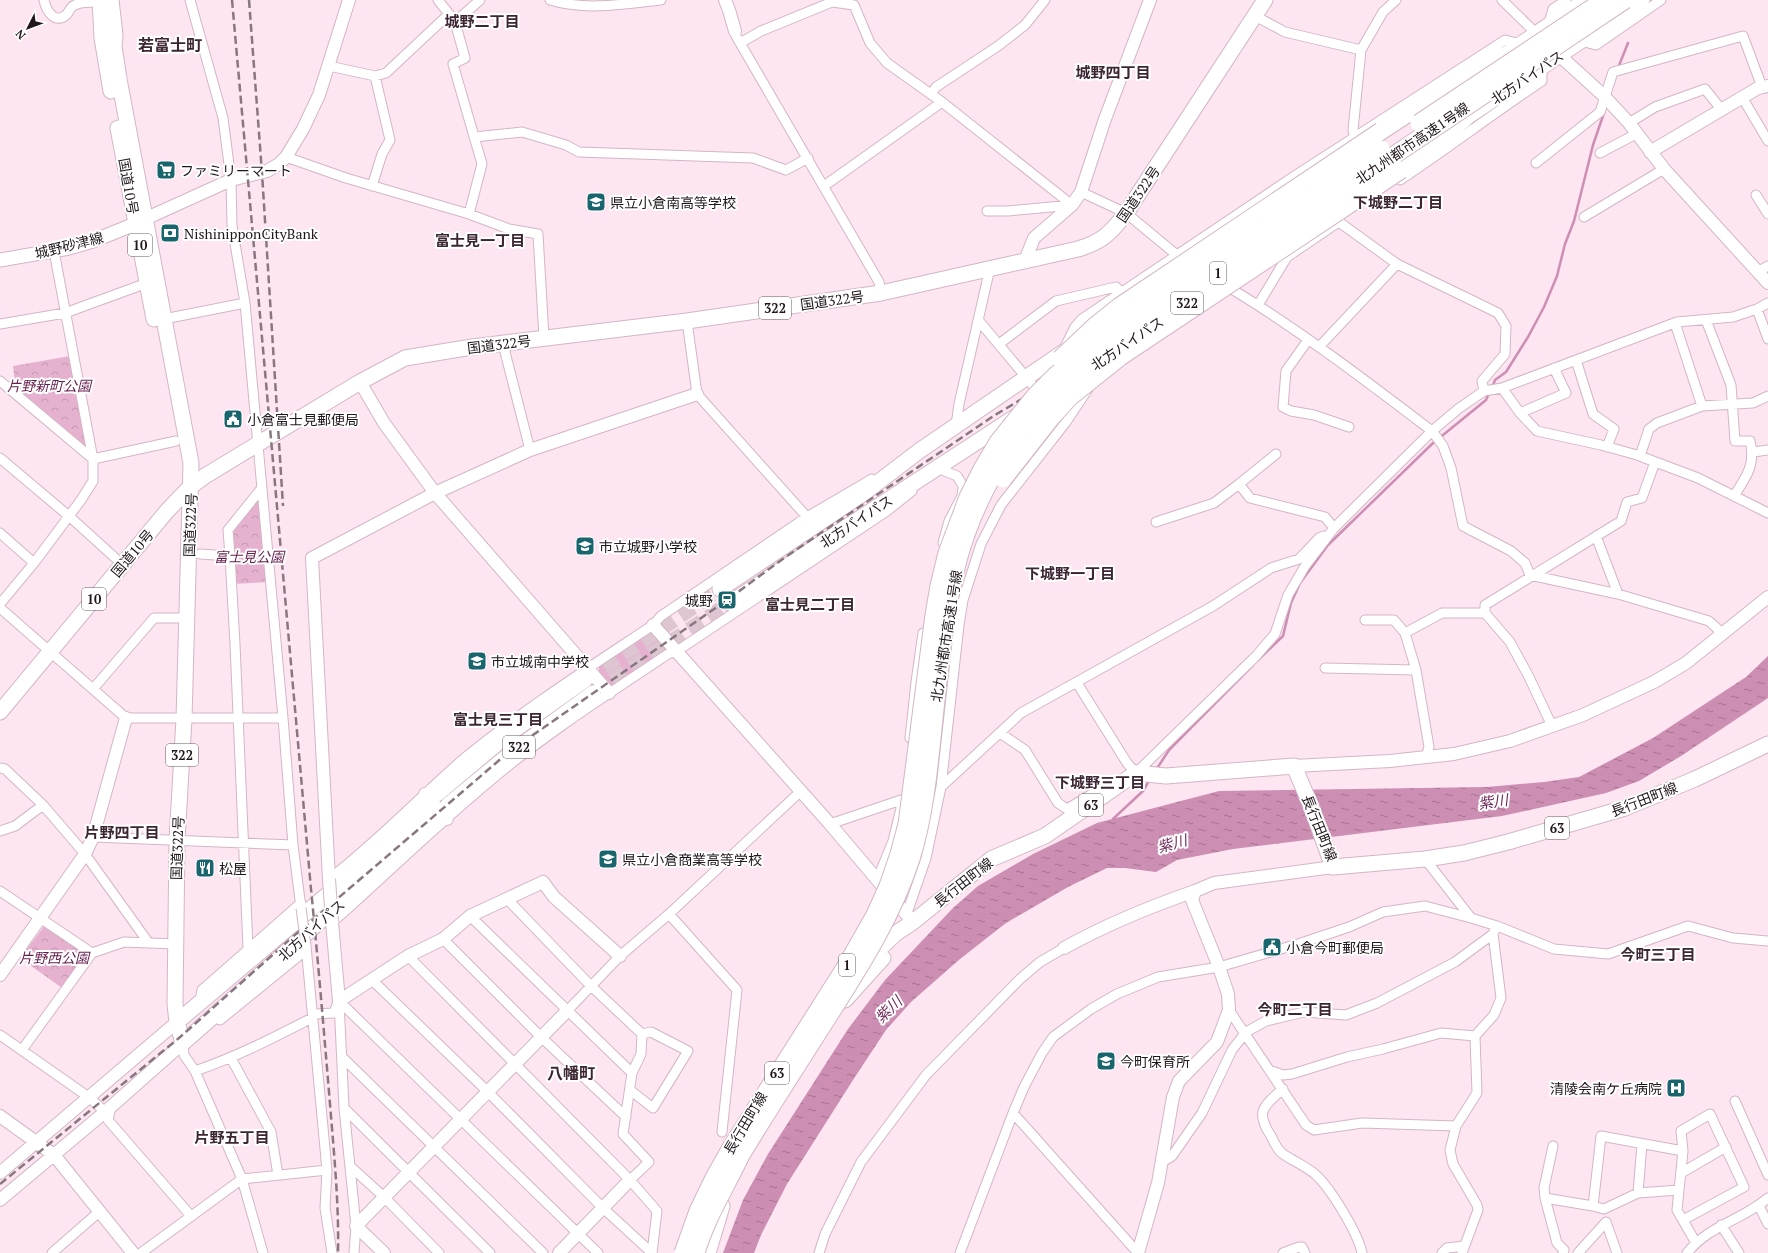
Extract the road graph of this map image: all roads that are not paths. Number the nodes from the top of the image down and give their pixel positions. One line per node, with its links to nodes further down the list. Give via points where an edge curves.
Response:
1 (44, 0): 18 (street, via 49,14 58,18 79,3)
2 (190, 0): 55 (street, via 223,118)
3 (349, 0): 34 (street)
4 (438, 0): 23 (street)
5 (480, 0): 25 (street)
6 (661, 0): 22 (street)
7 (725, 0): 27 (street)
8 (1045, 0): 38 (street, via 1025,25 936,87)
9 (1265, 0): 24 (main road, 国道322号 / 322)
10 (1396, 0): 31 (street, via 1383,12)
11 (1502, 0): 26 (street)
12 (1566, 0): 26 (street, via 1552,9)
13 (1586, 0): 26 (main road, 北方バイパス / 322)
14 (1604, 0): 136 (highway, 北九州都市高速1号線 / 1, bridge, via 1104,335 1056,375 1017,417 998,442)
15 (1625, 0): 161 (highway, 北九州都市高速1号線 / 1, bridge, via 1136,328 1089,363 1046,402 1026,425 993,475 979,503 958,560)
16 (1642, 0): 28 (main road, 北方バイパス / 322)
17 (1661, 0): 28 (street, via 1596,44)
18 (109, 1): 66 (main road, 国道10号 / 10, via 102,38 105,60)
19 (553, 1): 22 (street, via 566,5)
20 (831, 1): 29 (street, via 761,31); 38 (street, via 854,5 870,43 887,64)
21 (1147, 1): 58 (street)
22 (618, 2)
23 (449, 14): 25 (street); 36 (street, via 386,73)
24 (1255, 16): 31 (street, via 1285,32); 62 (main road, 国道322号 / 322)
25 (455, 22): 46 (street, via 465,58 453,64)
26 (1542, 30): 30 (main road, 北方バイパス / 322); 32 (street)
27 (735, 31): 29 (street)
28 (1581, 40): 32 (main road, 北方バイパス / 322)
29 (740, 43): 52 (street)
30 (1521, 44): 33 (main road, 北方バイパス / 322); 47 (street, via 1505,40)
31 (1361, 50): 47 (street, via 1353,130)
32 (1559, 55): 35 (main road, 北方バイパス / 322); 39 (street)
33 (1503, 56): 73 (main road, 北方バイパス / 322); 136 (highway, bridge, via 1381,130 1146,288 1090,331 1052,367 1013,412 980,466)
34 (329, 66): 36 (street); 51 (street, via 311,114)
35 (1542, 67): 43 (main road, 北方バイパス / 322); 67 (street, via 1542,81)
36 (375, 76): 56 (street, via 390,140 382,154)
37 (1765, 86): 39 (street, via 1743,36 1613,72); 40 (street)
38 (931, 94): 41 (street)
39 (1604, 96): 44 (street); 53 (street, via 1600,112)
40 (1742, 97): 42 (street); 48 (street)
41 (942, 102): 57 (street); 60 (street)
42 (1721, 110): 44 (street, via 1705,89 1655,107); 49 (street)
43 (1464, 119): 77 (main road, 北方バイパス / 322); 161 (highway, bridge, via 1401,170 1120,357 1070,397 1013,464 974,528 962,562)
44 (1629, 123): 45 (street)
45 (1636, 134): 49 (street); 50 (street)
46 (474, 137): 52 (street, via 522,132 566,145 579,152 753,158 786,170); 63 (street, via 482,164)
47 (1355, 137): 69 (street)
48 (1768, 141)
49 (1650, 152): 54 (street)
50 (1600, 153)
51 (286, 156): 55 (street, via 267,171); 56 (street)
52 (808, 158): 57 (street)
53 (1536, 163)
54 (1664, 169): 65 (street); 76 (street)
55 (231, 180): 66 (street); 82 (street, via 232,226)
56 (372, 186): 63 (street)
57 (824, 186): 81 (street, via 879,282)
58 (1080, 192): 60 (street); 62 (street)
59 (1756, 195): 64 (street)
60 (1072, 205): 61 (street); 71 (street, via 1034,238)
61 (987, 211)
62 (1126, 213): 69 (street); 71 (main road, 国道322号 / 322, via 1116,227 1100,241 1078,249)
63 (470, 214): 93 (street, via 509,229 538,234)
64 (1768, 214)
65 (1584, 217)
66 (141, 221): 68 (main road, 城野砂津線, via 93,241); 78 (main road, 国道10号 / 10); 87 (main road, 国道10号 / 10)
67 (1338, 222): 72 (street); 84 (street, via 1287,257)
68 (54, 251): 70 (main road, 城野砂津線); 86 (street)
69 (1178, 256): 73 (street); 80 (street)
70 (0, 260)
71 (1024, 261): 75 (main road, 国道322号 / 322)
72 (1397, 264): 98 (street); 107 (street, via 1498,313 1506,326 1505,354 1482,381)
73 (1193, 265): 77 (street); 99 (main road, 北方バイパス / 322)
74 (1768, 266): 76 (street)
75 (990, 268): 81 (main road, 国道322号 / 322); 90 (street)
76 (1757, 272): 79 (street)
77 (1219, 282): 84 (street); 100 (main road, 北方バイパス / 322)
78 (147, 283): 86 (street); 118 (main road, 国道10号 / 10)
79 (1768, 283)
80 (1121, 292): 97 (street, via 1116,287 1056,301); 99 (street, via 1082,319)
81 (881, 293): 89 (main road, 国道322号 / 322)
82 (245, 303): 87 (street); 119 (street)
83 (1768, 303): 85 (street)
84 (1258, 305): 95 (street)
85 (1757, 309): 88 (street, via 1733,317); 94 (street)
86 (65, 313): 92 (street); 128 (street)
87 (164, 318): 132 (main road, 国道10号 / 10, via 191,463)
88 (1706, 320): 91 (street); 111 (street, via 1731,385)
89 (687, 321): 93 (main road, 国道322号 / 322); 108 (street)
90 (979, 321): 97 (street); 115 (street)
91 (1674, 323): 101 (street); 112 (street)
92 (0, 324)
93 (544, 338): 96 (main road, 国道322号 / 322)
94 (1768, 338)
95 (1308, 340): 98 (street); 116 (street, via 1286,371 1283,407 1291,412 1314,415)
96 (503, 344): 105 (main road, 国道322号 / 322, via 405,358); 121 (street)
97 (999, 344): 103 (street)
98 (1319, 347): 117 (street)
99 (1062, 353): 103 (main road, 北方バイパス / 322)
100 (1112, 354): 110 (main road, 北方バイパス / 322); 114 (street)
101 (1576, 360): 102 (street); 120 (street, via 1593,414 1614,429)
102 (1554, 368): 106 (street); 113 (street, via 1566,393)
103 (1026, 378): 110 (street); 115 (main road, 北方バイパス / 322)
104 (0, 381): 128 (street)
105 (360, 382): 119 (main road, 国道322号 / 322); 134 (street, via 384,423)
106 (1502, 388): 107 (street); 113 (street)
107 (1484, 391): 117 (street)
108 (697, 394): 121 (street); 139 (street)
109 (1768, 396): 111 (street, via 1753,403)
110 (1044, 398): 114 (street); 130 (main road, 北方バイパス / 322)
111 (1732, 404): 112 (street); 124 (street, via 1735,441 1750,441)
112 (1702, 406): 126 (street, via 1657,423 1649,429)
113 (1520, 413): 120 (street, via 1537,431)
114 (1066, 422): 183 (street, via 1001,505 981,544 971,571 959,624)
115 (956, 425): 123 (main road, 北方バイパス / 322)
116 (1349, 427)
117 (1432, 431): 141 (street); 148 (street, via 1443,446 1451,468 1463,526 1512,551 1525,563)
118 (176, 441): 128 (street); 132 (main road, 国道10号 / 10, via 181,469)
119 (257, 444): 132 (main road, 国道322号 / 322); 133 (street)
120 (1607, 447): 126 (street)
121 (530, 450): 134 (street)
122 (1768, 450): 124 (street)
123 (919, 451): 139 (street); 149 (main road, 北方バイパス / 322, via 864,493)
124 (1753, 452): 135 (street, via 1750,470)
125 (1276, 454): 131 (street)
126 (1640, 456): 129 (street)
127 (0, 458): 138 (street)
128 (93, 459): 138 (street, via 92,481)
129 (1655, 462): 135 (street, via 1698,478); 143 (street, via 1642,498 1627,502 1621,521)
130 (937, 468): 152 (main road, 北方バイパス / 322); 162 (street, via 900,502); 187 (street, via 957,476 963,486 962,496 949,521 932,583 916,682)
131 (1239, 484): 140 (street, via 1214,503); 141 (street, via 1250,498 1325,517)
132 (189, 488): 147 (main road, 国道10号 / 10); 156 (main road, 国道322号 / 322)
133 (262, 490): 145 (street, via 228,530); 174 (street)
134 (435, 493): 166 (street); 199 (street, via 312,558)
135 (1734, 496): 137 (street)
136 (968, 498): 276 (highway, 北九州都市高速1号線 / 1, bridge, via 947,553 939,586 907,824 888,886 850,960 747,1120)
137 (1768, 513)
138 (70, 517): 146 (street); 147 (street)
139 (806, 517): 158 (street, via 661,616)
140 (1156, 522)
141 (1332, 531): 167 (street, via 1319,538 1299,559 1271,568 1213,606); 182 (street, via 1305,566 1288,595 1275,634 1256,656)
142 (0, 533): 146 (street)
143 (1596, 536): 148 (street); 150 (street)
144 (200, 554): 145 (street)
145 (230, 556): 173 (street)
146 (34, 563): 153 (street)
147 (123, 565): 163 (main road, 国道10号 / 10)
148 (1530, 575): 150 (street); 155 (street, via 1485,605)
149 (720, 589)
150 (1618, 594): 160 (street, via 1709,621)
151 (1768, 597): 160 (street)
152 (730, 603)
153 (0, 604)
154 (0, 608): 163 (street)
155 (1485, 613): 159 (street, via 1442,613); 176 (street, via 1510,642)
156 (186, 618): 168 (street, via 154,618); 175 (main road, 国道322号 / 322)
157 (1365, 620): 159 (street, via 1394,620)
158 (653, 626): 162 (street); 166 (street)
159 (1405, 633): 165 (street)
160 (1723, 634): 176 (street, via 1686,663 1654,682 1584,715)
161 (942, 650): 276 (highway, 北九州都市高速1号線 / 1, bridge, via 925,794 911,859 899,890 871,948 741,1155)
162 (677, 651): 170 (street, via 668,654); 185 (street)
163 (50, 652): 168 (street); 171 (main road, 国道10号 / 10)
164 (1325, 668): 165 (street)
165 (1416, 670): 179 (street, via 1429,747)
166 (587, 674): 170 (street); 186 (main road, 北方バイパス / 322)
167 (1077, 683): 177 (street, via 1021,713); 182 (street, via 1127,763)
168 (93, 689): 172 (street)
169 (593, 693): 189 (main road, 北方バイパス / 322, via 516,748)
170 (609, 693): 189 (street)
171 (0, 712)
172 (126, 718): 175 (street); 192 (street)
173 (238, 718): 174 (street); 175 (street); 194 (street)
174 (284, 718): 195 (street)
175 (184, 719): 193 (main road, 国道322号 / 322)
176 (1552, 726): 179 (street, via 1510,741 1454,754)
177 (1000, 732): 183 (street); 184 (street, via 1025,750 1058,803 1066,809 1107,785)
178 (1768, 744): 197 (main road, 長行田町線 / 63, via 1695,779 1625,808 1464,854)
179 (1426, 757): 181 (street)
180 (0, 768): 188 (street, via 5,769)
181 (1296, 771): 182 (main road, via 1166,776); 198 (main road, 長行田町線)
182 (1136, 773): 184 (main road, 長行田町線 / 63)
183 (941, 787): 208 (street)
184 (1111, 791): 208 (main road, 長行田町線 / 63, via 1045,836 991,859)
185 (801, 792): 190 (street); 205 (street)
186 (429, 797): 189 (street); 199 (street); 227 (main road, 北方バイパス / 322, via 340,884)
187 (904, 799): 190 (street); 200 (street, via 893,841)
188 (43, 805): 191 (street, via 15,826); 196 (street)
189 (444, 813): 210 (street); 232 (main road, 北方バイパス / 322)
190 (830, 824): 200 (street)
191 (0, 831)
192 (93, 837): 193 (street); 196 (street)
193 (177, 840): 194 (street); 215 (main road, 国道322号 / 322)
194 (243, 842): 195 (street); 216 (street)
195 (293, 845): 204 (street)
196 (84, 854): 207 (street); 214 (street)
197 (1426, 859): 198 (main road, 長行田町線 / 63); 209 (street)
198 (1332, 864): 202 (street, via 1214,883)
199 (329, 879): 210 (street, bridge)
200 (877, 880): 208 (street)
201 (0, 891): 207 (street)
202 (1195, 891): 218 (street, via 1146,908); 223 (street, via 1192,900)
203 (506, 898): 206 (street); 221 (street, via 543,882 554,897); 225 (street)
204 (301, 906): 216 (street, 322); 217 (street, bridge)
205 (670, 914): 221 (street); 258 (street, via 737,990)
206 (470, 916): 212 (street); 228 (street)
207 (39, 918): 219 (street); 222 (street)
208 (910, 918): 310 (main road, 長行田町線 / 63, via 844,985 766,1088 715,1173 698,1210); 312 (main road, 長行田町線 / 63, via 900,939 847,997 781,1088 734,1168)
209 (1471, 918): 211 (street); 223 (street, via 1424,906 1383,912 1325,936)
210 (332, 922): 226 (street)
211 (1495, 930): 213 (street, via 1554,949 1608,954 1688,926 1733,938); 233 (street, via 1455,962 1377,1003 1346,1015 1304,1012 1266,1021); 236 (street, via 1501,998 1494,1015)
212 (443, 939): 220 (street); 237 (street)
213 (1768, 941)
214 (148, 942): 215 (street); 219 (street, via 124,942)
215 (176, 944): 231 (main road, 国道322号 / 322)
216 (248, 948): 227 (street, 322, via 202,990)
217 (306, 948): 230 (street); 232 (street, 322, via 215,1024)
218 (1064, 948): 314 (street, via 1040,962 1020,979 926,1075 861,1162 824,1234)
219 (92, 953): 239 (street)
220 (408, 956): 224 (street); 242 (street)
221 (620, 956): 225 (street)
222 (2, 967)
223 (1219, 967): 229 (street, via 1228,994); 253 (street, via 1158,977 1117,994 1091,1009 1053,1037 1024,1087)
224 (372, 980): 226 (street); 248 (street)
225 (591, 986): 228 (street); 234 (street)
226 (339, 1001): 230 (street, via 334,1013 316,1014); 241 (street); 256 (street)
227 (200, 1002): 231 (main road, 北方バイパス / 322)
228 (568, 1010): 237 (street); 245 (street)
229 (1229, 1010): 233 (street); 266 (street, via 1217,1042 1180,1081 1173,1097)
230 (312, 1018): 240 (street); 268 (street)
231 (177, 1022): 238 (main road, 国道322号 / 322); 249 (street)
232 (206, 1024): 238 (main road, 北方バイパス / 322)
233 (1246, 1032): 243 (street); 266 (street, via 1232,1050 1202,1113 1172,1156)
234 (642, 1034): 245 (street, via 641,1054); 247 (street, via 652,1032 688,1051 653,1108)
235 (0, 1035): 239 (street)
236 (1475, 1036): 243 (street, via 1441,1033 1292,1074 1283,1075); 257 (street, via 1477,1093)
237 (541, 1037): 242 (street); 255 (street)
238 (183, 1043): 244 (street, via 184,1055); 252 (street)
239 (22, 1050): 249 (street)
240 (231, 1058): 244 (street); 272 (street, via 271,1132)
241 (343, 1058): 251 (street); 262 (street)
242 (515, 1063): 248 (street); 275 (street)
243 (1269, 1070): 246 (street)
244 (195, 1071): 274 (street)
245 (632, 1073): 247 (street)
246 (1283, 1089): 257 (street, via 1306,1124 1314,1130 1362,1123); 319 (street, via 1266,1104 1261,1114 1264,1125 1281,1153 1315,1174 1325,1185 1357,1236)
247 (630, 1090): 255 (street)
248 (487, 1091): 256 (street); 285 (street)
249 (90, 1098): 252 (street); 259 (street)
250 (1735, 1102): 273 (street)
251 (344, 1108): 267 (street); 269 (street)
252 (108, 1109): 265 (street); 288 (street, via 108,1120)
253 (1013, 1113): 315 (street); 316 (street)
254 (0, 1116): 259 (street)
255 (626, 1117): 275 (street, via 623,1134 649,1162)
256 (460, 1119): 262 (street); 294 (street)
257 (1456, 1126): 296 (street, via 1450,1150 1453,1164 1478,1210)
258 (722, 1132)
259 (37, 1142): 265 (street); 270 (street)
260 (1642, 1144): 264 (street); 278 (street); 283 (street, via 1601,1136)
261 (1553, 1146): 280 (street, via 1544,1188)
262 (433, 1147): 269 (street); 306 (street)
263 (1726, 1147): 264 (street, via 1710,1114 1681,1131); 271 (street); 289 (street, via 1744,1187)
264 (1683, 1151): 271 (street)
265 (54, 1155): 282 (street); 287 (street)
266 (1162, 1163): 316 (street)
267 (351, 1167): 279 (street); 293 (street)
268 (327, 1170): 272 (street); 301 (street, via 325,1208)
269 (408, 1172): 279 (street); 305 (street)
270 (0, 1173)
271 (1681, 1173): 277 (street)
272 (278, 1175): 274 (street)
273 (1768, 1175)
274 (242, 1179): 288 (street); 300 (street)
275 (630, 1180): 285 (street); 285 (street, via 657,1211 652,1253)
276 (720, 1182): 309 (highway, bridge, via 696,1208); 310 (highway, 北九州都市高速1号線 / 1, bridge, via 698,1211); 311 (highway, 北九州都市高速1号線 / 1, bridge); 313 (highway)
277 (1679, 1190): 278 (street); 289 (street, via 1677,1210)
278 (1638, 1193): 286 (street)
279 (384, 1197): 293 (street); 304 (street)
280 (1545, 1198): 283 (street); 321 (street, via 1557,1243 1564,1250)
281 (1768, 1198): 284 (street)
282 (0, 1200)
283 (1594, 1206): 286 (street)
284 (1759, 1206): 291 (street); 292 (street)
285 (603, 1208): 294 (street)
286 (1604, 1209): 290 (street)
287 (99, 1212): 297 (street); 298 (street)
288 (192, 1216): 299 (street)
289 (1683, 1220): 295 (street)
290 (1606, 1222): 322 (street); 323 (street)
291 (1768, 1224)
292 (1721, 1225): 295 (street); 325 (street)
293 (356, 1226): 302 (street); 303 (street)
294 (578, 1233): 307 (street); 308 (street)
295 (1696, 1242): 324 (street)
296 (1463, 1250): 320 (street, via 1447,1248)
297 (52, 1253)
298 (133, 1253)
299 (141, 1253)
300 (263, 1253)
301 (332, 1253)
302 (354, 1253)
303 (384, 1253)
304 (439, 1253)
305 (490, 1253)
306 (542, 1253)
307 (559, 1253)
308 (598, 1253)
309 (678, 1253)
310 (683, 1253)
311 (696, 1253)
312 (699, 1253)
313 (707, 1253)
314 (819, 1253)
315 (960, 1253)
316 (1138, 1253)
317 (1283, 1253): 318 (street, via 1302,1247)
318 (1306, 1253)
319 (1362, 1253)
320 (1442, 1253)
321 (1563, 1253)
322 (1578, 1253)
323 (1617, 1253)
324 (1687, 1253)
325 (1739, 1253)

